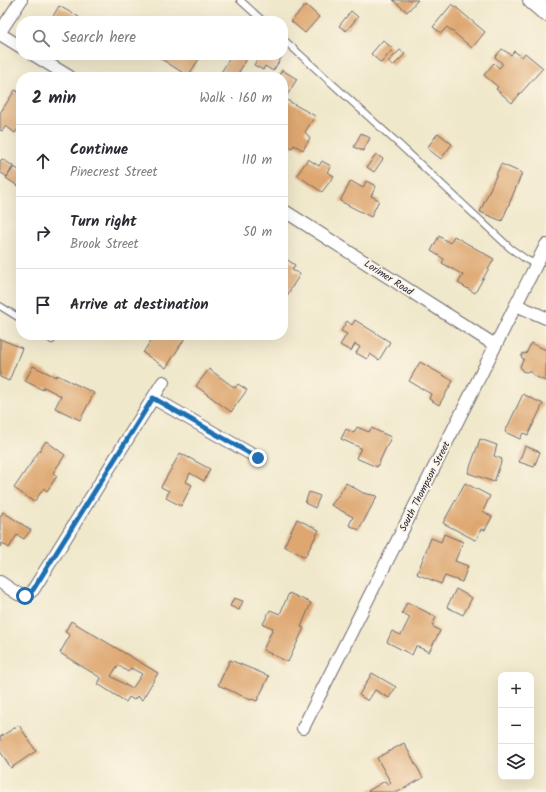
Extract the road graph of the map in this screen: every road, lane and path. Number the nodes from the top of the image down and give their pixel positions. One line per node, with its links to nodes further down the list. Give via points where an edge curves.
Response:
1 (21, 0): 6 (street)
2 (240, 0): 5 (lane)
3 (532, 0): 4 (main road)
4 (546, 12)
5 (258, 16)
6 (0, 33): 7 (street)
7 (16, 44)
8 (288, 44): 13 (lane, via 510,248)
9 (42, 60): 10 (street)
10 (62, 72)
11 (288, 213): 18 (street, Lorimer Road)
12 (546, 245): 13 (street, South Thompson Street)
13 (536, 264): 14 (street, South Thompson Street)
14 (516, 305): 17 (street); 18 (street, South Thompson Street)
15 (0, 306): 16 (lane)
16 (16, 317)
17 (546, 318)
18 (495, 345): 23 (street, South Thompson Street)
19 (163, 382): 20 (street)
20 (153, 398): 21 (street); 22 (street, via 33,590 25,596)
21 (258, 458)
22 (0, 582)
23 (303, 728)

